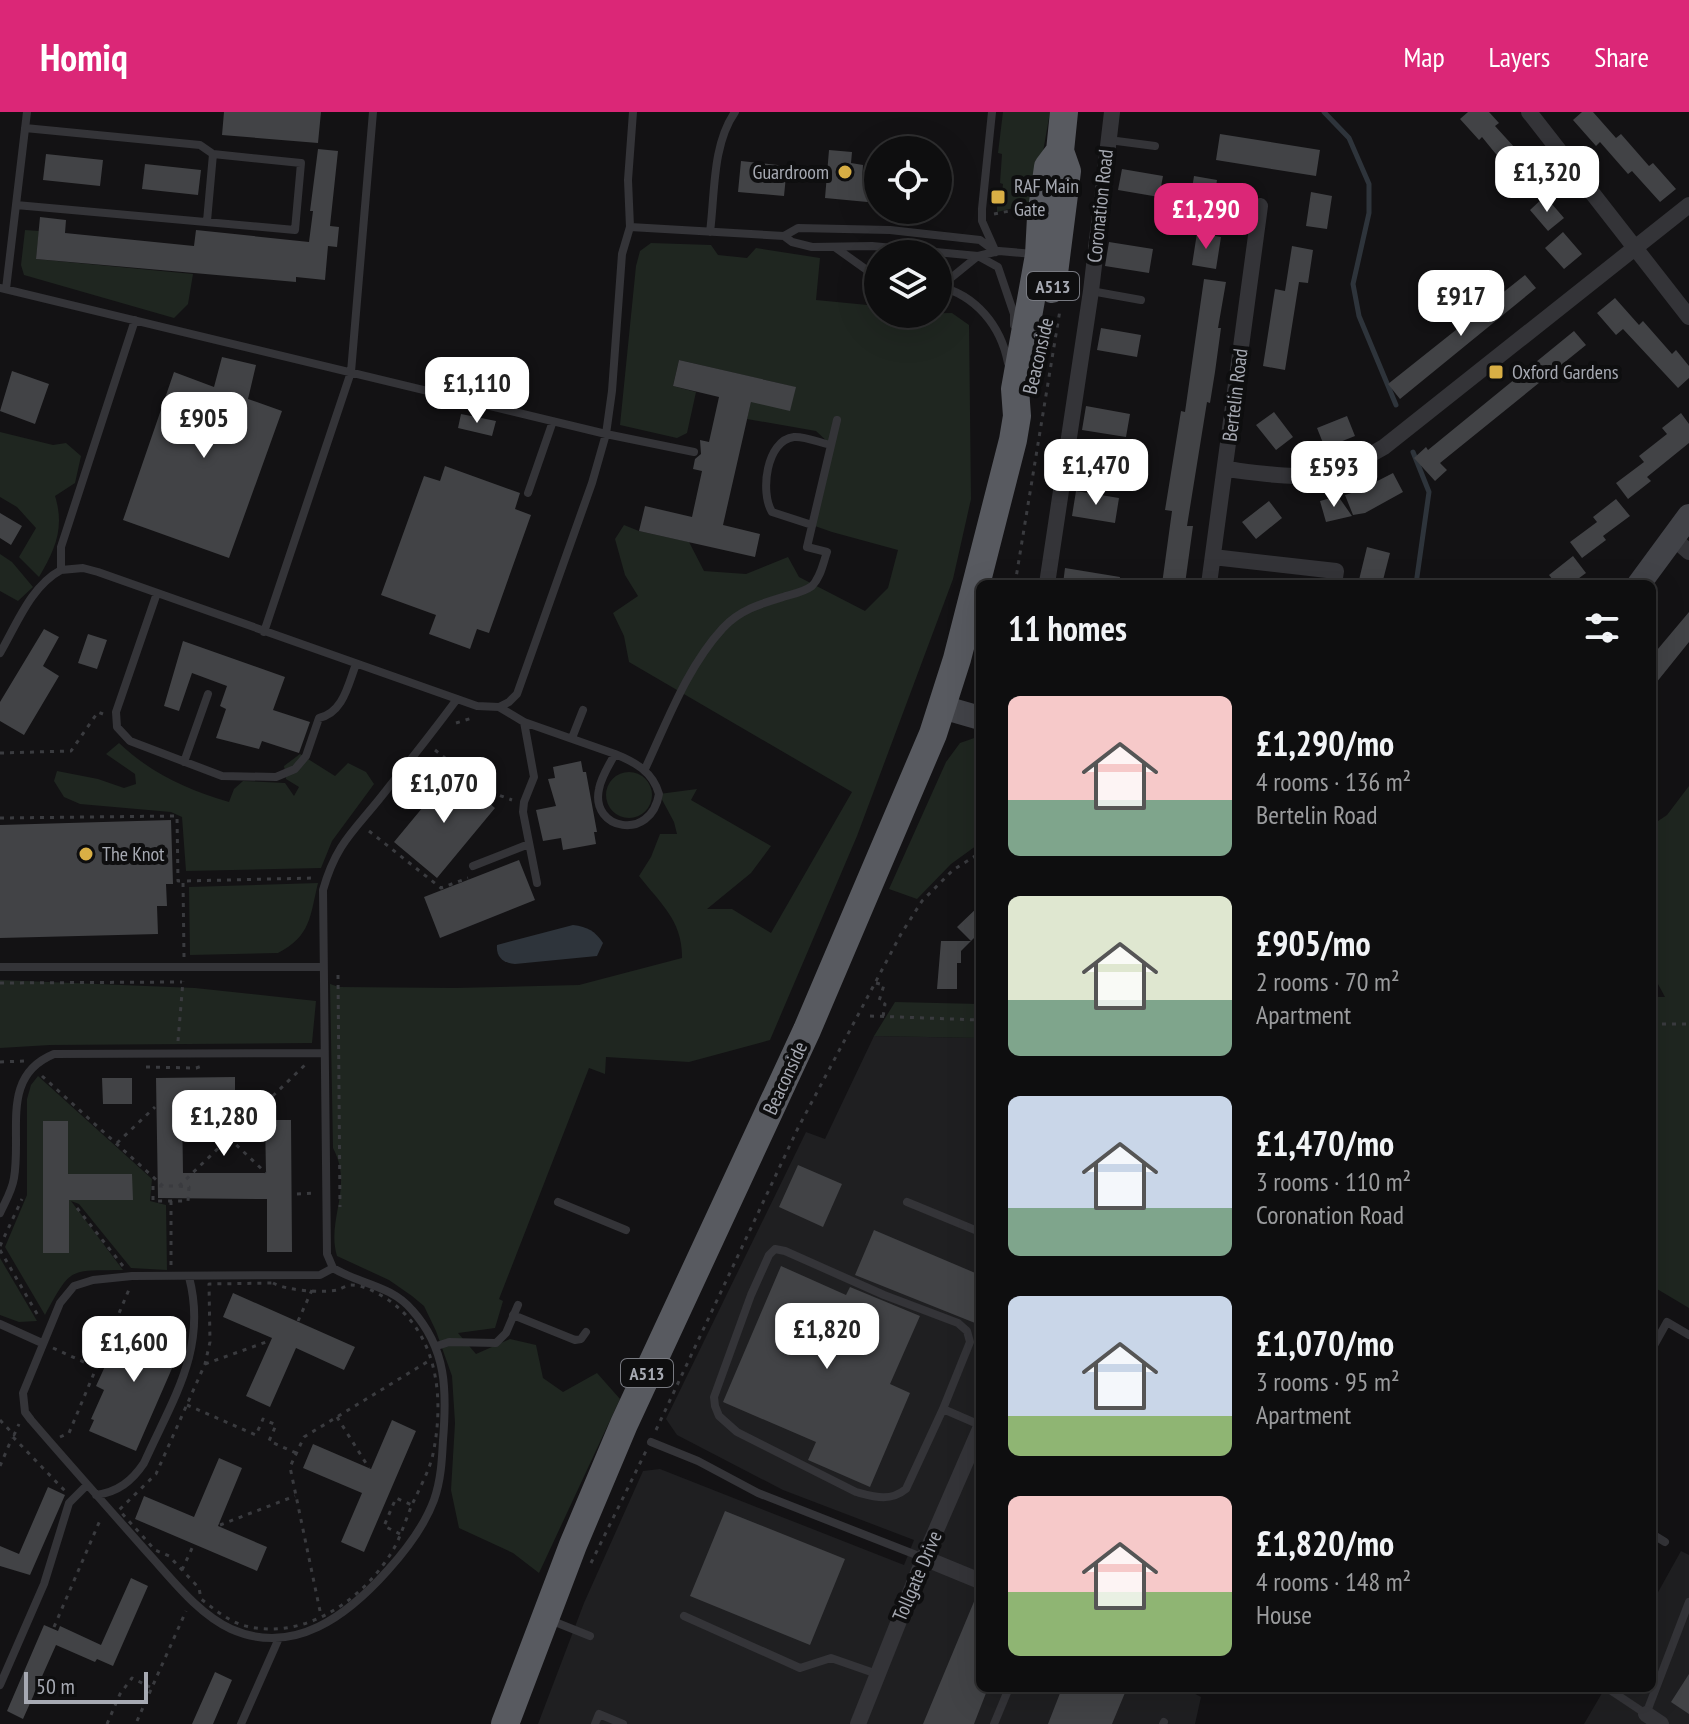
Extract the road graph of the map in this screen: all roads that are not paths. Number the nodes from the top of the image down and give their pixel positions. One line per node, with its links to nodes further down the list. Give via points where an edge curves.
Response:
1 (27, 112): 9 (lane)
2 (373, 112): 35 (lane)
3 (633, 112): 17 (lane)
4 (735, 112): 18 (lane, via 723,133)
5 (992, 112): 22 (lane, via 982,209)
6 (1064, 112): 24 (highway, Beaconside / A513, via 1060,151 1067,171)
7 (1112, 112): 10 (street, Coronation Road)
8 (1529, 112): 21 (street)
9 (25, 128): 12 (lane, via 200,145); 13 (lane)
10 (1108, 139): 11 (lane); 29 (street, Coronation Road)
11 (1155, 146)
12 (213, 154): 16 (lane); 16 (lane, via 301,163 295,230)
13 (16, 205): 16 (lane); 27 (lane)
14 (1689, 205): 21 (street)
15 (1260, 206): 44 (street, Bertelin Road)
16 (207, 221)
17 (630, 227): 18 (lane); 39 (lane, via 622,254)
18 (710, 232): 19 (lane)
19 (784, 236): 20 (lane, via 812,247); 22 (lane, via 798,228 890,230 980,240)
20 (836, 247): 23 (lane); 25 (lane)
21 (1635, 249): 31 (street); 44 (street, via 1384,447 1348,467 1308,475)
22 (996, 252): 23 (lane); 24 (lane)
23 (978, 256): 26 (lane); 33 (lane, via 998,267 1014,314)
24 (1048, 256): 36 (highway, Beaconside / A513, via 1033,395)
25 (864, 268)
26 (952, 277)
27 (3, 288): 32 (lane)
28 (952, 291): 36 (lane, via 993,323)
29 (1091, 291): 30 (lane); 40 (street, Coronation Road)
30 (1141, 300)
31 (1689, 317)
32 (135, 320): 35 (lane); 50 (lane, via 61,547)
33 (1013, 330)
34 (1012, 345): 36 (lane)
35 (351, 372): 38 (lane); 58 (lane)
36 (1021, 394): 52 (highway, Beaconside / A513)
37 (837, 420): 41 (lane)
38 (553, 421): 39 (lane); 45 (lane)
39 (606, 434): 43 (lane); 63 (lane, via 517,694)
40 (1067, 444): 42 (lane); 53 (street, Coronation Road)
41 (831, 445): 47 (lane); 47 (lane, via 789,438 775,449 765,486 772,512)
42 (1126, 450)
43 (694, 452)
44 (1226, 469): 49 (street, Bertelin Road)
45 (528, 493)
46 (1689, 516): 48 (main road)
47 (812, 525): 71 (lane, via 807,547 827,552 813,585 738,614 725,627 686,686)
48 (1680, 544): 56 (main road)
49 (1213, 557): 54 (street, Bertelin Road); 55 (street, via 1336,571)
50 (61, 570): 57 (lane, via 83,568); 59 (lane, via 36,590)
51 (976, 580): 64 (highway, Beaconside / A513)
52 (976, 580)
53 (1048, 580)
54 (1210, 580)
55 (1335, 580)
56 (1643, 580)
57 (157, 593): 58 (lane); 70 (lane, via 115,720 130,741)
58 (264, 632): 60 (lane)
59 (0, 653)
60 (356, 664): 62 (lane); 70 (lane, via 339,706 319,718 306,756 295,769 276,777 222,776)
61 (208, 694): 70 (lane)
62 (457, 699): 63 (lane); 76 (lane, via 348,834 330,865 321,904)
63 (499, 707): 67 (lane)
64 (942, 707): 66 (main road); 107 (highway, Beaconside / A513, via 824,992 624,1424)
65 (583, 710): 68 (lane)
66 (976, 717)
67 (524, 722): 68 (lane); 72 (lane, via 534,777 523,812)
68 (572, 738): 69 (lane)
69 (615, 754): 71 (lane); 71 (lane, via 598,801 616,824 636,825 653,813 659,794)
70 (184, 762)
71 (645, 769)
72 (529, 844): 73 (lane); 74 (lane)
73 (473, 866)
74 (537, 883)
75 (0, 967): 76 (lane)
76 (322, 967): 77 (lane)
77 (324, 1053): 80 (lane, via 54,1054 26,1071 15,1091 14,1178); 83 (lane, via 327,1254)
78 (558, 1202): 81 (lane)
79 (907, 1202): 82 (lane)
80 (0, 1213)
81 (626, 1230)
82 (976, 1230)
83 (333, 1268): 84 (lane, via 320,1275); 94 (lane, via 399,1298)
84 (189, 1277): 93 (lane, via 132,1276 74,1286); 100 (lane, via 195,1322 189,1362 144,1463 118,1489)
85 (518, 1305): 86 (lane)
86 (513, 1315): 89 (lane); 94 (lane, via 496,1343)
87 (552, 1319): 89 (lane)
88 (0, 1324): 93 (lane)
89 (548, 1329): 90 (lane, via 575,1340)
90 (586, 1332)
91 (1689, 1335): 92 (lane, via 1667,1322)
92 (1656, 1342)
93 (42, 1343): 99 (lane, via 23,1393 25,1412)
94 (437, 1346): 109 (lane, via 445,1378 442,1465 421,1527 370,1590 339,1617 313,1631)
95 (943, 1409): 95 (lane, via 906,1489 888,1498 856,1492 737,1432 719,1416 714,1397 769,1255 775,1249 785,1251 958,1323 970,1342); 96 (lane)
96 (976, 1425)
97 (976, 1436): 103 (street, Tollgate Drive)
98 (651, 1442): 103 (lane, via 758,1493)
99 (87, 1485): 100 (lane); 111 (lane, via 69,1503 44,1584)
100 (96, 1495): 109 (lane, via 193,1601 231,1629)
101 (1656, 1536): 102 (lane)
102 (1665, 1542)
103 (924, 1558): 104 (street); 110 (street, Tollgate Drive)
104 (976, 1579)
105 (1689, 1602): 112 (lane)
106 (684, 1616): 110 (lane, via 800,1668 831,1658)
107 (545, 1618): 108 (lane); 118 (highway, Beaconside / A513)
108 (590, 1636)
109 (279, 1638): 117 (lane)
110 (877, 1674): 121 (street, Tollgate Drive)
111 (0, 1685)
112 (1656, 1688)
113 (1007, 1692): 122 (lane)
114 (1613, 1692): 116 (lane)
115 (1654, 1692): 116 (lane)
116 (1646, 1714): 123 (street)
117 (241, 1724)
118 (505, 1724)
119 (595, 1724): 120 (lane, via 599,1714)
120 (623, 1724)
121 (858, 1724)
122 (994, 1724)
123 (1661, 1724)

